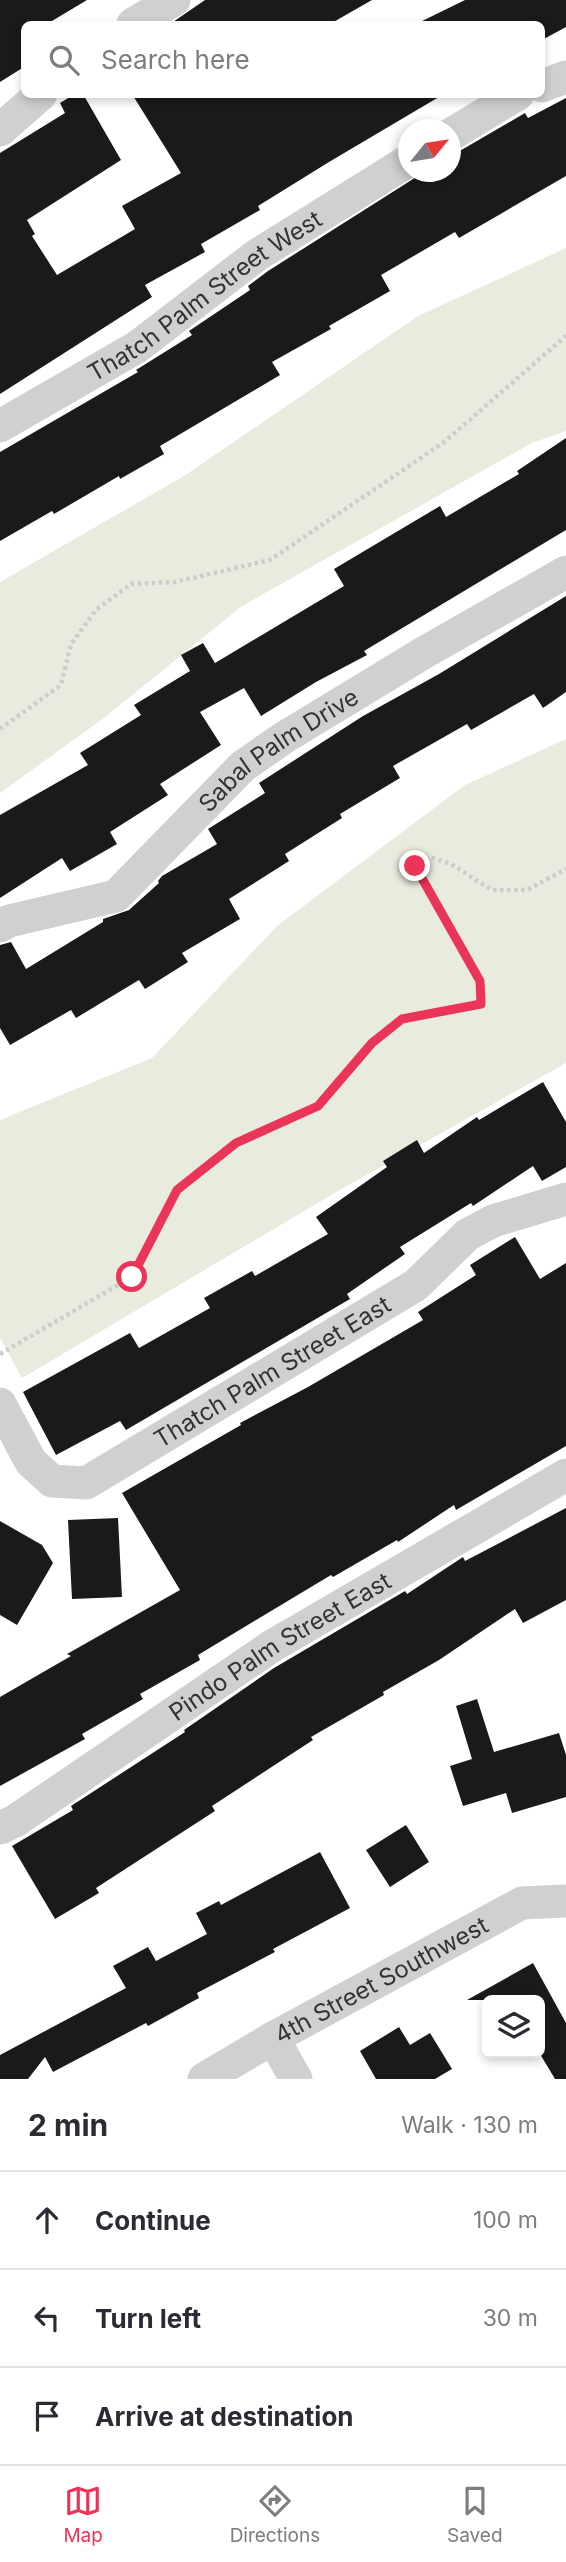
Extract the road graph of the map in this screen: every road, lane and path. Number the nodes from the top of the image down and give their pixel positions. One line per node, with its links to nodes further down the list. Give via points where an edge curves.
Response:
1 (174, 0): 2 (street)
2 (138, 21)
3 (566, 77): 4 (street)
4 (545, 85)
5 (36, 98): 8 (street)
6 (511, 98): 7 (street)
7 (461, 128)
8 (0, 130)
9 (398, 167): 11 (street, Thatch Palm Street West, via 257,255 137,348)
10 (566, 336): 13 (path, via 443,443 270,560 175,582 131,584 96,610 71,644 61,685)
11 (0, 426)
12 (566, 572): 15 (street, Sabal Palm Drive, via 425,652 243,766 116,896)
13 (0, 729)
14 (566, 869): 17 (path, via 527,890 492,890 451,864 430,857 415,866 480,981 481,1004 402,1019 372,1043 318,1106 236,1143 177,1190 132,1277)
15 (0, 926)
16 (566, 1199): 18 (street, Thatch Palm Street East, via 493,1221 467,1235 416,1285 86,1483 52,1481 31,1462)
17 (0, 1354)
18 (0, 1404)
19 (566, 1475): 20 (street, Pindo Palm Street East, via 272,1646)
20 (0, 1828)
21 (566, 1900): 22 (street, 4th Street Southwest, via 523,1903)
22 (272, 2038): 23 (street, 4th Street Southwest); 24 (street)
23 (204, 2079)
24 (296, 2079)

